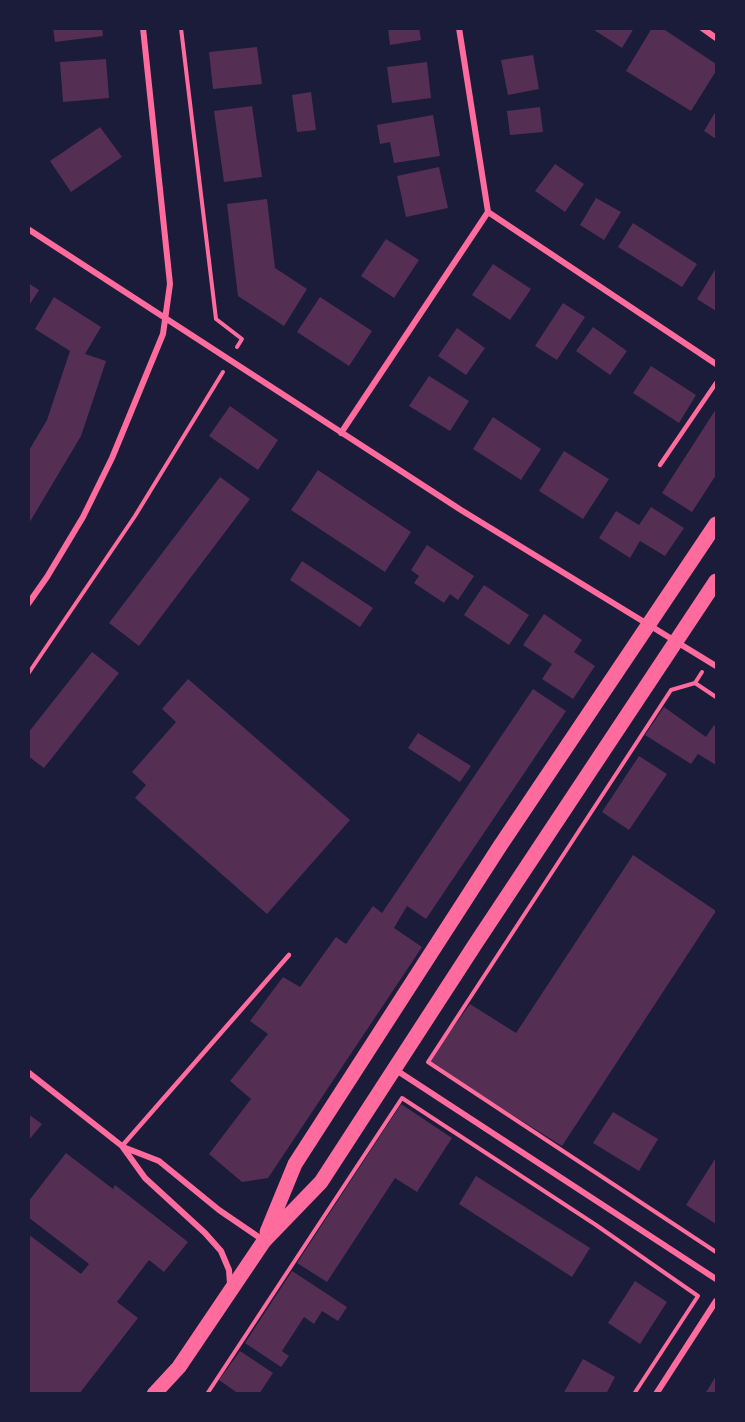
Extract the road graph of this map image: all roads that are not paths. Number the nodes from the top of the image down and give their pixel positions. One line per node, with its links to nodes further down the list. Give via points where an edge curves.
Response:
1 (143, 28): 7 (street, via 170,284)
2 (459, 28): 5 (street)
3 (702, 28): 4 (street)
4 (717, 38)
5 (488, 212): 8 (street); 10 (street)
6 (28, 229): 7 (street)
7 (166, 320): 10 (street); 14 (street, via 164,334 112,459 82,517)
8 (717, 364)
9 (717, 383): 11 (lane)
10 (341, 433): 15 (street)
11 (660, 465)
12 (717, 524): 15 (main road)
13 (717, 581): 16 (main road)
14 (28, 604)
15 (648, 625): 16 (street); 22 (main road, via 500,846 296,1164)
16 (676, 642): 17 (street); 19 (main road)
17 (717, 666)
18 (289, 955): 21 (lane)
19 (394, 1068): 22 (main road, via 321,1182); 23 (street)
20 (28, 1072): 21 (street)
21 (122, 1146): 22 (street, via 159,1161); 24 (street, via 145,1178 221,1251 229,1270)
22 (264, 1241): 24 (main road)
23 (717, 1279)
24 (230, 1291): 26 (main road)
25 (717, 1300): 29 (street)
26 (179, 1367): 27 (main road); 28 (main road)
27 (154, 1394)
28 (166, 1394)
29 (656, 1394)

